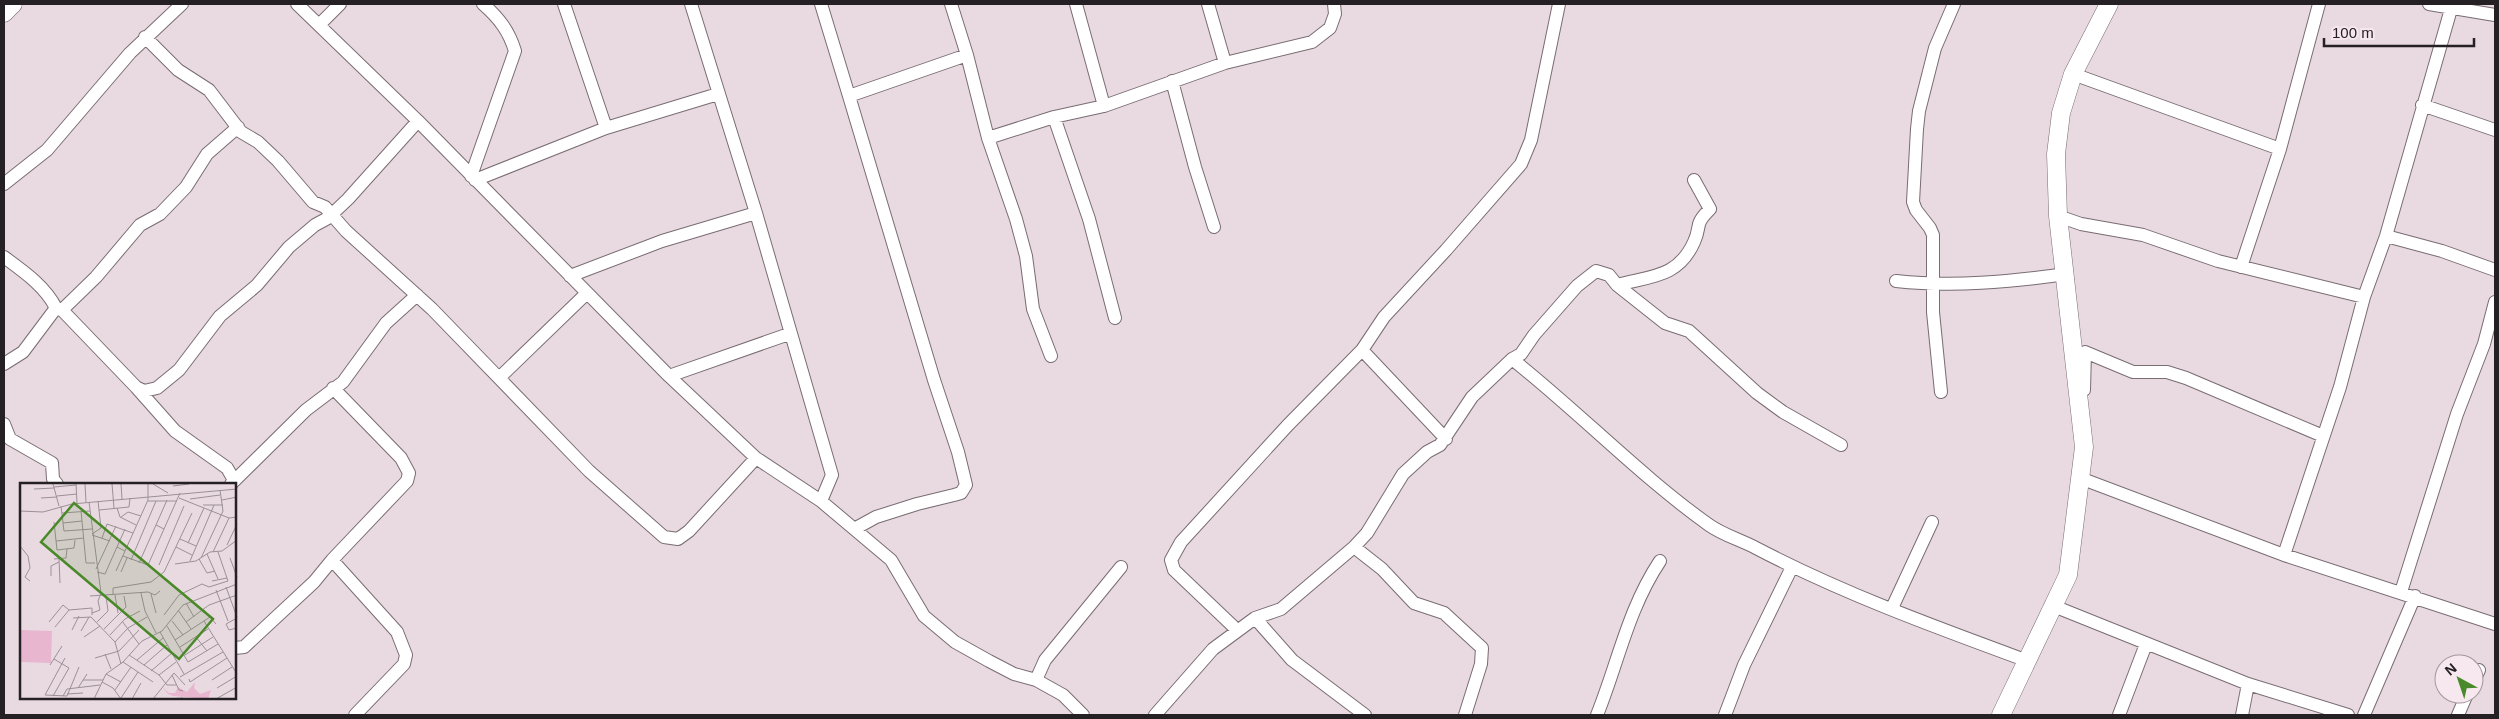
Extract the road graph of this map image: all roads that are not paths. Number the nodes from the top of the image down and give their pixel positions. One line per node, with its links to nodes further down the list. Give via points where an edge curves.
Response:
1 (13, 4): 19 (street)
2 (182, 4): 22 (street)
3 (297, 4): 21 (street)
4 (340, 4): 21 (street)
5 (483, 4): 38 (street, via 499,18 510,34 515,52)
6 (564, 4): 34 (street)
7 (691, 4): 27 (street)
8 (821, 4): 28 (street)
9 (951, 4): 23 (street)
10 (1076, 4): 30 (street)
11 (1208, 4): 24 (street)
12 (1334, 4): 24 (street, via 1335,14 1330,28 1312,42)
13 (1559, 4): 62 (street, via 1531,140 1521,164 1384,317)
14 (1954, 4): 53 (street, via 1935,48 1918,111 1913,202 1933,234)
15 (2109, 4): 25 (street)
16 (2319, 4): 37 (street)
17 (2429, 4): 18 (street)
18 (2451, 9): 20 (street); 29 (street)
19 (4, 13)
20 (2495, 15)
21 (319, 25): 32 (street)
22 (145, 37): 33 (street, via 178,70 209,90); 40 (street, via 46,150)
23 (967, 55): 28 (street); 36 (street)
24 (1225, 64): 26 (street)
25 (2073, 74): 37 (street); 43 (street, via 2061,113 2056,154)
26 (1172, 81): 30 (street); 44 (street)
27 (718, 94): 34 (street); 41 (street)
28 (848, 96): 82 (street, via 966,485 961,493 876,516)
29 (2422, 105): 35 (street); 45 (street)
30 (1104, 106): 31 (street)
31 (1054, 117): 36 (street); 59 (street, via 1089,219)
32 (418, 121): 38 (street); 42 (street)
33 (238, 127): 42 (street, via 278,161 313,202); 58 (street, via 207,154 186,187 160,214 140,225 96,277)
34 (606, 128): 38 (street)
35 (2495, 130)
36 (988, 138): 63 (street, via 1016,219 1026,256 1033,309)
37 (2280, 149): 47 (street)
38 (473, 178): 50 (street)
39 (1694, 180): 52 (street, via 1710,209 1698,221 1690,252 1659,276)
40 (4, 184)
41 (756, 213): 50 (street, via 662,241); 60 (street)
42 (332, 214): 55 (street, via 346,231); 68 (street, via 289,247 258,285 220,316 179,370 157,388 144,391)
43 (2058, 216): 47 (street, via 2081,224 2143,235); 49 (street)
44 (1214, 226)
45 (2386, 236): 48 (street); 56 (street)
46 (4, 257): 58 (street, via 50,296)
47 (2241, 267): 56 (street)
48 (2495, 270)
49 (2066, 274): 53 (street, via 2005,282); 75 (street)
50 (570, 276): 54 (street)
51 (1896, 281): 53 (street)
52 (1617, 285): 64 (street, via 1609,275 1596,271 1577,286 1521,354); 74 (street, via 1666,324 1689,330 1783,412)
53 (1935, 285): 70 (street, via 1934,312)
54 (587, 293): 66 (street); 67 (street)
55 (417, 295): 67 (street); 69 (street, via 386,323 343,382)
56 (2364, 297): 72 (street)
57 (2495, 302): 61 (street)
58 (59, 309): 65 (street, via 23,352); 68 (street)
59 (1115, 318)
60 (789, 334): 66 (street); 80 (street, via 832,475)
61 (2490, 345): 89 (street, via 2457,414)
62 (1362, 350): 73 (street); 95 (street, via 1288,425 1182,542 1171,560 1174,570)
63 (1051, 356)
64 (1512, 359): 73 (street, via 1466,404); 88 (street, via 1670,496 1711,527)
65 (4, 364)
66 (669, 376): 76 (street)
67 (498, 378): 76 (street, via 590,471 664,537 678,539 689,531)
68 (136, 388): 78 (street, via 175,431 227,468)
69 (334, 388): 78 (street, via 306,410); 85 (street, via 400,458 409,473 402,489)
70 (1941, 392)
71 (4, 424): 79 (street, via 10,439 52,463)
72 (2323, 436): 75 (street, via 2186,378 2167,372 2133,372 2085,352); 84 (street)
73 (1446, 438): 83 (street, via 1403,474)
74 (1841, 445)
75 (2084, 448): 77 (street)
76 (756, 458): 80 (street)
77 (2080, 478): 84 (street); 91 (street, via 2068,575)
78 (232, 482)
79 (56, 483)
80 (821, 501): 82 (street)
81 (1932, 522): 92 (street)
82 (856, 528): 99 (street, via 891,560 924,616 955,642 1014,674)
83 (1354, 547): 93 (street, via 1281,609); 105 (street, via 1382,569 1414,603 1444,613 1482,648 1481,664)
84 (2284, 555): 89 (street)
85 (332, 560): 97 (street, via 314,582 244,647); 102 (street, via 397,632 406,655 404,664)
86 (1660, 561): 106 (street, via 1646,581 1629,620)
87 (1121, 567): 99 (street, via 1045,660)
88 (1792, 567): 92 (street); 107 (street, via 1744,664)
89 (2401, 592): 90 (street)
90 (2415, 596): 94 (street); 112 (street)
91 (2052, 605): 96 (street); 98 (street)
92 (1892, 608): 98 (street)
93 (1256, 618): 95 (street); 104 (street, via 1292,660)
94 (2495, 624)
95 (1236, 630): 101 (street, via 1213,648)
96 (2146, 644): 100 (street); 109 (street)
97 (236, 648)
98 (2025, 660): 108 (street)
99 (1036, 680): 103 (street, via 1063,695)
100 (2248, 684): 110 (street); 111 (street)
101 (1161, 713)
102 (355, 715)
103 (1083, 715)
104 (1365, 715)
105 (1465, 715)
106 (1597, 715)
107 (1725, 715)
108 (2001, 715)
109 (2119, 715)
110 (2242, 715)
111 (2348, 715)
112 (2364, 715)

